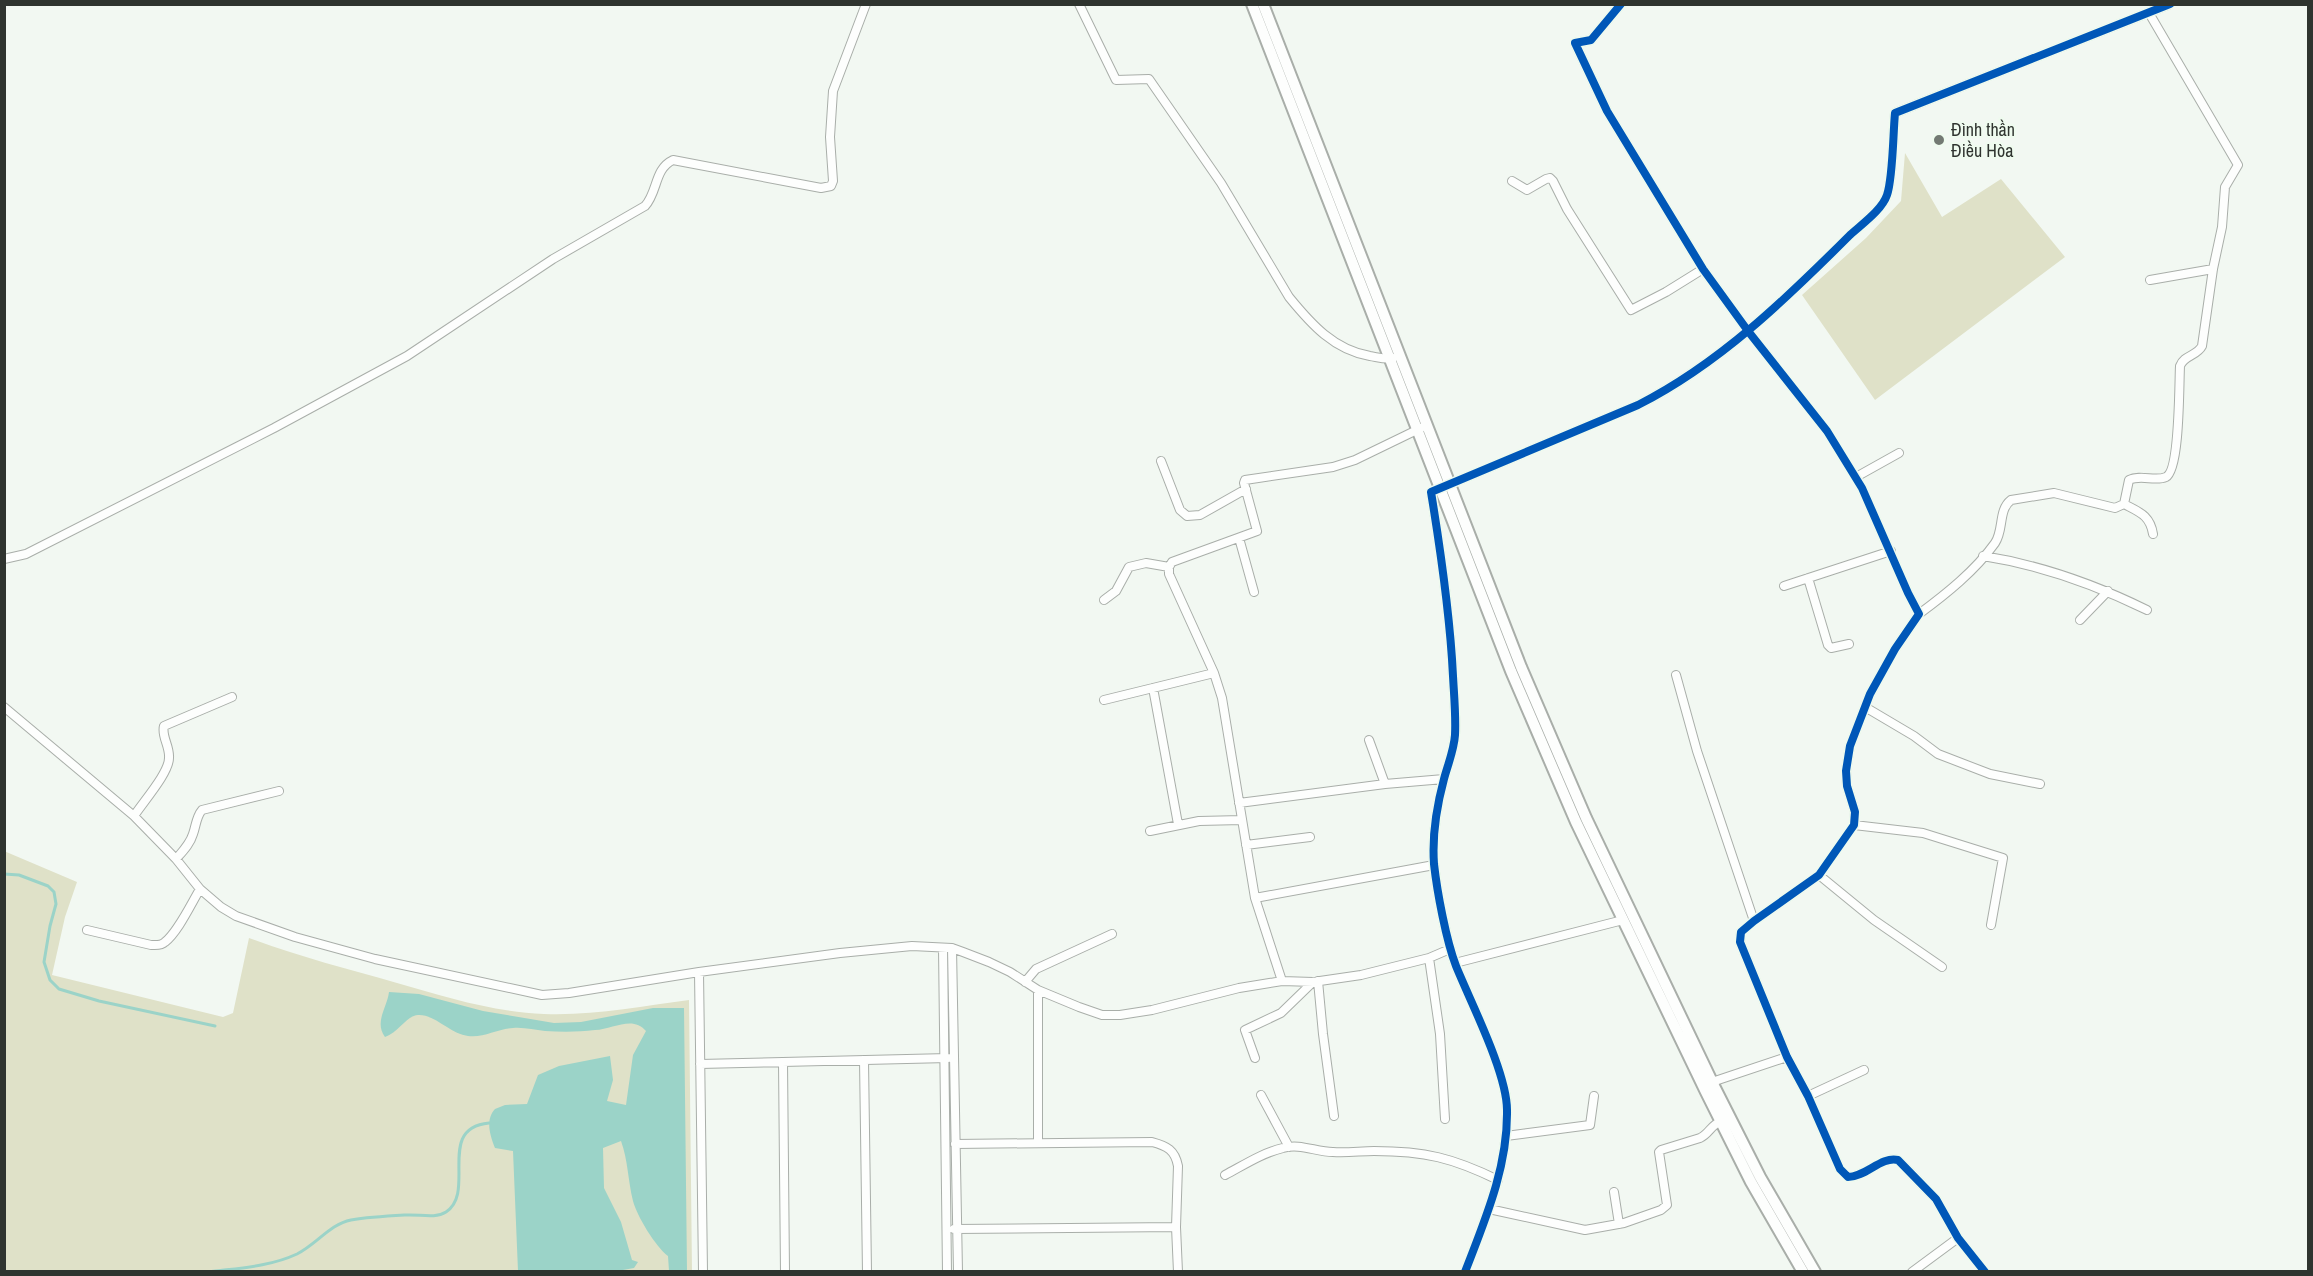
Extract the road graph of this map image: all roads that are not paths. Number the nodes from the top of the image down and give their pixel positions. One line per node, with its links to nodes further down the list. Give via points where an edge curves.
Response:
1 (866, 4): 25 (street, via 833,91 831,186 821,188 673,160 661,170 645,206 553,259 411,354 26,554)
2 (1079, 4): 13 (street, via 1116,80 1149,79 1221,183 1298,309 1339,346)
3 (1252, 4): 13 (main road)
4 (1263, 4): 13 (main road)
5 (1621, 4): 9 (street, via 1591,40 1575,43 1607,111)
6 (2170, 4): 7 (street)
7 (2149, 13): 10 (street, via 2238,165 2226,182); 12 (street, via 1895,113 1886,198)
8 (1512, 181): 9 (street, via 1527,190 1550,178 1631,310)
9 (1703, 269): 12 (street)
10 (2213, 269): 11 (street); 20 (street, via 2202,346 2180,366 2173,469 2163,478 2129,480)
11 (2150, 279)
12 (1749, 331): 17 (street, via 1827,431); 18 (street, via 1698,370 1647,400)
13 (1395, 358): 14 (main road)
14 (1422, 427): 18 (main road); 19 (street, via 1333,467 1245,480)
15 (1899, 453): 17 (street)
16 (1161, 460): 19 (street, via 1180,510 1187,516 1200,515)
17 (1856, 477): 23 (street)
18 (1444, 485): 44 (street, via 1431,492 1452,653 1455,735); 61 (main road, via 1532,722); 84 (main road, via 1563,768)
19 (1246, 489): 22 (street, via 1257,531)
20 (2124, 504): 21 (street, via 2148,517); 24 (street, via 2115,508 2054,493 2011,500 2006,504 1998,538)
21 (2153, 534)
22 (1239, 538): 26 (street, via 1172,562); 30 (street)
23 (1891, 551): 27 (street); 33 (street)
24 (1983, 556): 29 (street, via 2020,562); 33 (street)
25 (4, 560)
26 (1169, 567): 31 (street, via 1146,563 1129,567 1116,591); 36 (street)
27 (1808, 578): 28 (street); 35 (street, via 1828,645 1831,648)
28 (1784, 586)
29 (2108, 591): 32 (street); 34 (street)
30 (1254, 592)
31 (1104, 600)
32 (2147, 610)
33 (1919, 614): 42 (street)
34 (2080, 620)
35 (1849, 644)
36 (1214, 673): 38 (street); 48 (street, via 1225,712)
37 (1676, 675): 62 (street)
38 (1154, 688): 40 (street); 51 (street)
39 (232, 697): 49 (street, via 164,726 169,766)
40 (1104, 700)
41 (4, 707): 49 (street)
42 (1865, 707): 46 (street, via 1938,754 1990,774); 52 (street, via 1847,758)
43 (1369, 740): 45 (street)
44 (1444, 778): 45 (street); 57 (street)
45 (1385, 784): 48 (street)
46 (2040, 784)
47 (279, 791): 56 (street, via 202,810 192,837)
48 (1239, 803): 50 (street)
49 (134, 816): 56 (street)
50 (1242, 820): 51 (street); 55 (street)
51 (1178, 824): 53 (street)
52 (1854, 825): 58 (street); 63 (street, via 1923,833 2003,858)
53 (1150, 831)
54 (1310, 837): 55 (street)
55 (1246, 845): 60 (street)
56 (176, 859): 59 (street)
57 (1434, 865): 60 (street); 67 (street)
58 (1820, 875): 62 (street); 70 (street, via 1874,920)
59 (200, 889): 64 (street, via 162,945); 71 (street, via 236,916 295,937 542,995)
60 (1255, 898): 72 (street)
61 (1623, 920): 69 (street); 90 (main road)
62 (1754, 921): 76 (street, via 1741,932 1740,942)
63 (1991, 925)
64 (87, 930)
65 (1112, 934): 73 (street, via 1036,969)
66 (948, 948): 71 (street, via 912,946); 73 (street, via 989,962); 77 (street); 78 (street)
67 (1450, 949): 68 (street); 69 (street)
68 (1429, 958): 74 (street); 89 (street, via 1440,1034)
69 (1455, 963): 91 (street, via 1504,1088)
70 (1942, 967)
71 (699, 972): 82 (street)
72 (1282, 981): 74 (street); 75 (street, via 1120,1016 1102,1015)
73 (1025, 982): 75 (street)
74 (1316, 982): 79 (street, via 1281,1013 1245,1030); 88 (street)
75 (1038, 990): 92 (street)
76 (1787, 1057): 84 (street); 87 (street)
77 (945, 1058): 78 (street); 80 (street); 101 (street)
78 (954, 1058): 93 (street)
79 (1255, 1058)
80 (864, 1060): 81 (street); 106 (street)
81 (783, 1062): 82 (street); 105 (street)
82 (700, 1064): 104 (street)
83 (1864, 1070): 87 (street)
84 (1712, 1082): 112 (main road, via 1760,1177)
85 (1261, 1095): 94 (street)
86 (1594, 1096): 91 (street, via 1590,1125)
87 (1808, 1096): 103 (street, via 1844,1174 1859,1176 1888,1160 1898,1160 1936,1199)
88 (1334, 1116)
89 (1445, 1119)
90 (1720, 1122): 99 (street, via 1701,1138 1661,1150 1658,1157 1667,1205); 111 (main road)
91 (1506, 1136): 96 (street)
92 (1038, 1143): 93 (street); 100 (street, via 1165,1145 1172,1150 1178,1166)
93 (956, 1144): 102 (street)
94 (1289, 1147): 95 (street, via 1257,1157); 96 (street, via 1442,1156)
95 (1225, 1175)
96 (1498, 1180): 98 (street)
97 (1614, 1192): 99 (street)
98 (1489, 1209): 99 (street, via 1579,1230); 110 (street)
99 (1620, 1224)
100 (1176, 1227): 102 (street); 109 (street)
101 (947, 1229): 102 (street); 107 (street)
102 (957, 1229): 108 (street)
103 (1958, 1238): 113 (street); 114 (street)
104 (703, 1272)
105 (784, 1272)
106 (867, 1272)
107 (947, 1272)
108 (958, 1272)
109 (1178, 1272)
110 (1465, 1272)
111 (1803, 1272)
112 (1815, 1272)
113 (1912, 1272)
114 (1985, 1272)

